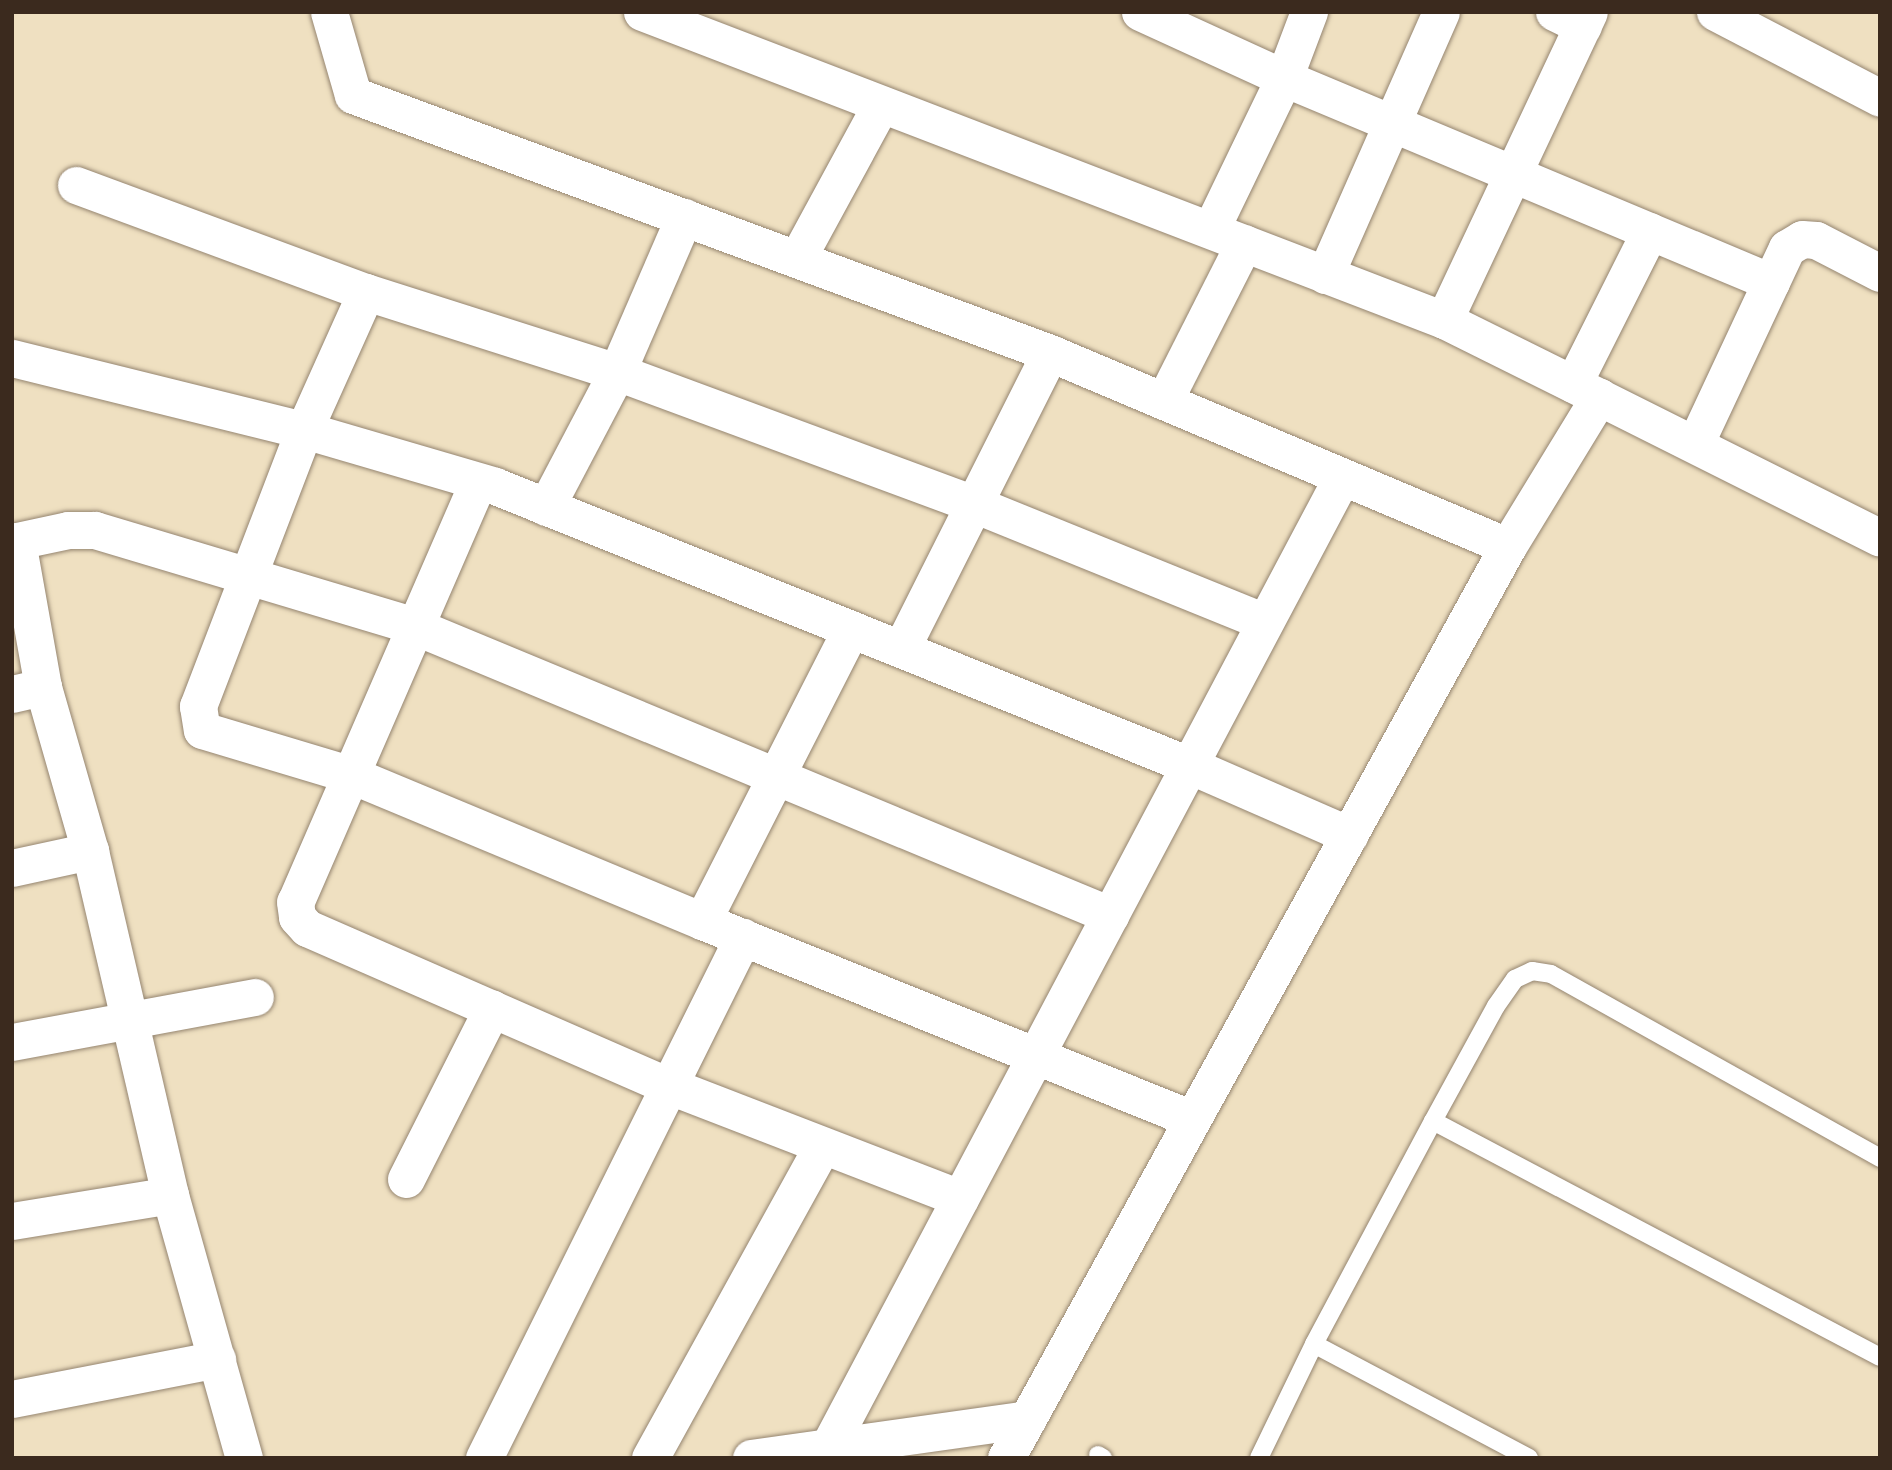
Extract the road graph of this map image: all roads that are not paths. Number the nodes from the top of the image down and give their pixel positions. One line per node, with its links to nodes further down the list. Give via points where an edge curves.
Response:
1 (329, 12): 14 (street, via 354,95)
2 (642, 12): 10 (street)
3 (1140, 12): 8 (street)
4 (1309, 12): 8 (street)
5 (1441, 12): 11 (street)
6 (1715, 12): 9 (street)
7 (1575, 17): 12 (street)
8 (1284, 78): 11 (street); 16 (street)
9 (1880, 98)
10 (881, 104): 16 (street); 17 (street)
11 (1393, 123): 12 (street); 19 (street)
12 (1513, 172): 15 (street); 22 (street)
13 (76, 185): 21 (street)
14 (684, 216): 17 (street); 25 (street)
15 (1650, 231): 20 (street); 26 (street)
16 (1227, 236): 19 (street); 27 (street)
17 (797, 259): 23 (street)
18 (1880, 273): 20 (street, via 1816,240 1802,239 1787,248)
19 (1325, 275): 22 (street)
20 (1771, 282): 29 (street)
21 (366, 292): 25 (street); 28 (street)
22 (1444, 320): 26 (street)
23 (1050, 354): 27 (street); 32 (street)
24 (12, 358): 28 (street)
25 (617, 372): 32 (street); 33 (street)
26 (1586, 390): 29 (street); 36 (street)
27 (1164, 401): 30 (street)
28 (304, 430): 31 (street); 37 (street)
29 (1696, 442): 34 (street)
30 (1342, 477): 36 (street); 38 (street)
31 (478, 482): 33 (street); 39 (street)
32 (974, 503): 38 (street); 41 (street)
33 (546, 507): 40 (street)
34 (1880, 538)
35 (15, 542): 37 (street, via 68,530 95,530); 42 (street)
36 (1508, 546): 46 (street)
37 (250, 578): 39 (street); 44 (street, via 198,706 202,730)
38 (1264, 622): 43 (street)
39 (414, 626): 44 (street); 45 (street)
40 (852, 629): 41 (street); 45 (street)
41 (901, 649): 43 (street)
42 (28, 690): 47 (street)
43 (1189, 765): 46 (street); 49 (street)
44 (349, 774): 50 (street); 53 (street, via 295,902 297,917 307,928)
45 (777, 774): 49 (street); 50 (street)
46 (1349, 835): 58 (street)
47 (90, 851): 48 (street); 54 (street)
48 (12, 868)
49 (1110, 915): 56 (street)
50 (702, 921): 51 (street)
51 (743, 937): 56 (street); 57 (street)
52 (255, 997): 54 (street)
53 (492, 1009): 57 (street); 62 (street)
54 (128, 1024): 55 (street); 63 (street)
55 (12, 1042)
56 (1036, 1056): 58 (street); 64 (street)
57 (667, 1085): 60 (street); 73 (street)
58 (1192, 1119): 70 (street)
59 (1433, 1121): 61 (lane, via 1496,1006 1515,979 1532,971 1551,974); 66 (lane); 67 (lane)
60 (822, 1147): 64 (street); 74 (street)
61 (1880, 1158)
62 (406, 1180)
63 (170, 1195): 65 (street); 68 (street)
64 (960, 1198): 71 (street)
65 (12, 1221)
66 (1314, 1344): 77 (lane); 78 (lane)
67 (1880, 1357)
68 (217, 1359): 69 (street); 72 (street)
69 (12, 1399)
70 (1027, 1419): 71 (street); 76 (street)
71 (830, 1444): 75 (street)
72 (244, 1458)
73 (484, 1458)
74 (650, 1458)
75 (751, 1458)
76 (1006, 1458)
77 (1259, 1458)
78 (1529, 1458)

